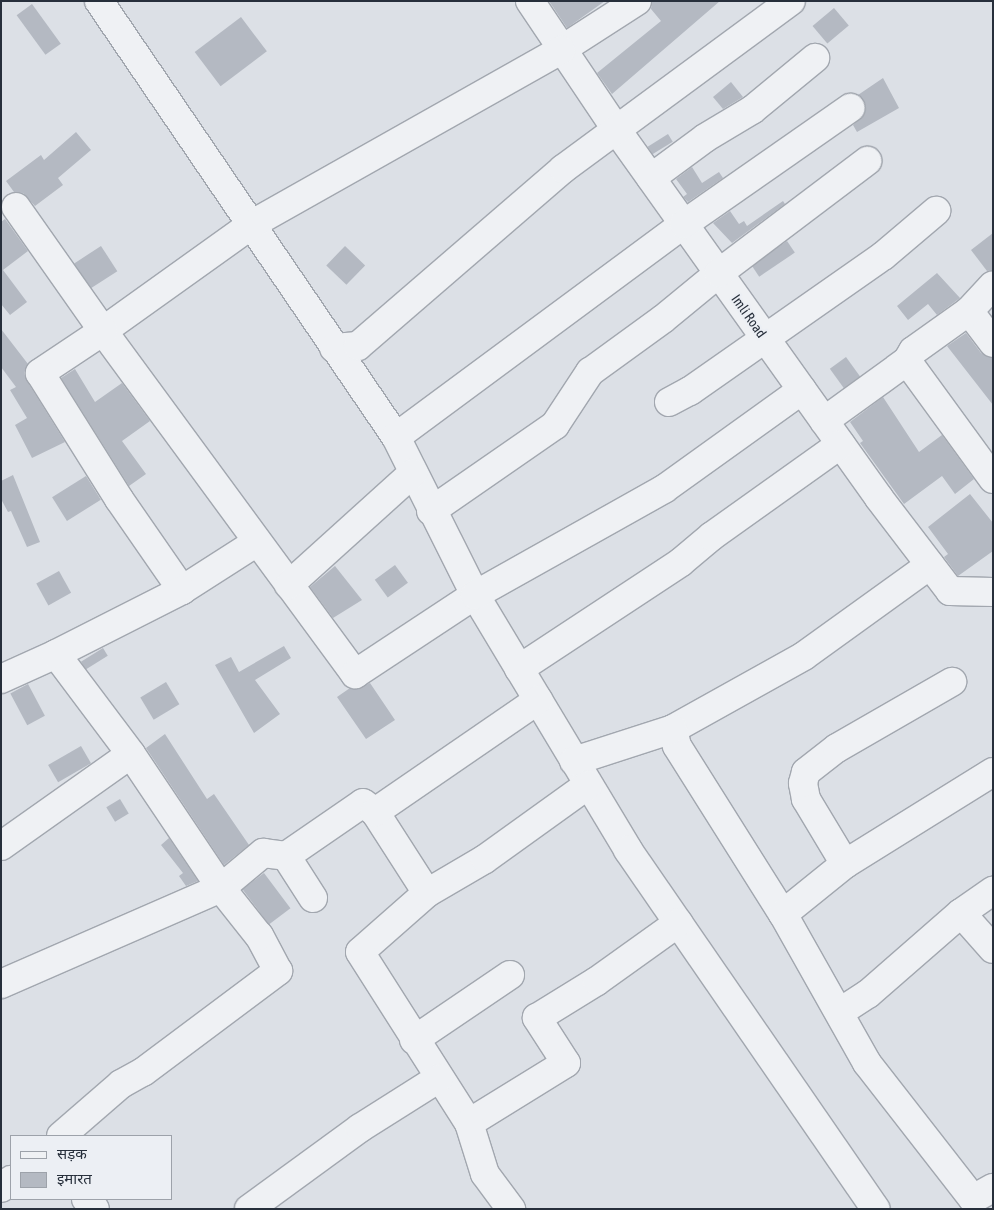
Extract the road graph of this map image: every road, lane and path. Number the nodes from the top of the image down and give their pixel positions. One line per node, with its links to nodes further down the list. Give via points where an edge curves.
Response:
1 (99, 1): 14 (street)
2 (530, 1): 5 (street, Imli Road)
3 (637, 1): 5 (street)
4 (791, 1): 8 (street)
5 (561, 50): 8 (street, Imli Road); 14 (street)
6 (815, 58): 10 (street, via 752,110 705,138)
7 (850, 108): 13 (street)
8 (616, 128): 10 (street, Imli Road); 21 (street, via 563,169 358,346)
9 (868, 161): 15 (street)
10 (651, 178): 13 (street, Imli Road)
11 (16, 207): 18 (street)
12 (936, 211): 19 (street, via 882,256)
13 (684, 224): 15 (street, Imli Road); 26 (street)
14 (250, 225): 18 (street); 21 (street)
15 (719, 273): 19 (street, Imli Road); 30 (street, via 590,372 555,425)
16 (993, 285): 17 (street)
17 (969, 311): 20 (street); 22 (street, via 913,351)
18 (103, 331): 31 (street); 34 (street, via 40,373 119,499)
19 (764, 336): 23 (street, Imli Road); 24 (street, via 690,391)
20 (993, 344)
21 (334, 348): 26 (street)
22 (907, 361): 25 (street); 29 (street)
23 (802, 390): 25 (street, Imli Road); 36 (street, via 664,489)
24 (668, 402)
25 (824, 421): 27 (street, Imli Road)
26 (396, 437): 28 (street)
27 (841, 444): 32 (street, Imli Road); 38 (street, via 712,536 681,562)
28 (413, 473): 30 (street); 33 (street)
29 (993, 479)
30 (431, 510): 36 (street)
31 (257, 542): 33 (street); 34 (street)
32 (930, 565): 35 (street, Imli Road, via 950,591); 42 (street, via 804,656)
33 (289, 585): 36 (street, via 354,674)
34 (182, 590): 37 (street)
35 (993, 592)
36 (475, 595): 38 (street)
37 (56, 654): 39 (street); 43 (street)
38 (519, 669): 41 (street)
39 (1, 679)
40 (952, 682): 50 (street, via 837,748 806,772 803,783 806,799)
41 (538, 700): 44 (street); 47 (street)
42 (673, 729): 44 (street); 56 (street, via 677,746)
43 (131, 754): 48 (street); 51 (street)
44 (574, 761): 46 (street)
45 (993, 772): 50 (street)
46 (588, 785): 53 (street, via 485,859); 57 (street)
47 (375, 812): 49 (street, via 363,803); 53 (street)
48 (1, 846)
49 (286, 856): 51 (street, via 263,853); 54 (street)
50 (845, 864): 56 (street)
51 (220, 888): 60 (street); 65 (street, via 259,936 278,971 143,1072 121,1084)
52 (993, 890): 55 (street)
53 (427, 893): 62 (street, via 360,952)
54 (313, 898)
55 (961, 913): 58 (street); 61 (street, via 868,994)
56 (783, 914): 61 (street)
57 (678, 923): 64 (street, via 597,981 537,1018 566,1063); 71 (street)
58 (993, 949)
59 (510, 975): 62 (street)
60 (1, 984)
61 (840, 1012): 66 (street, via 867,1063 973,1199)
62 (414, 1040): 63 (street)
63 (439, 1078): 64 (street); 69 (street, via 360,1128)
64 (469, 1123): 70 (street, via 485,1174)
65 (62, 1135)
66 (993, 1188)
67 (1, 1200): 68 (street)
68 (5, 1209)
69 (249, 1209)
70 (511, 1209)
71 (876, 1209)

